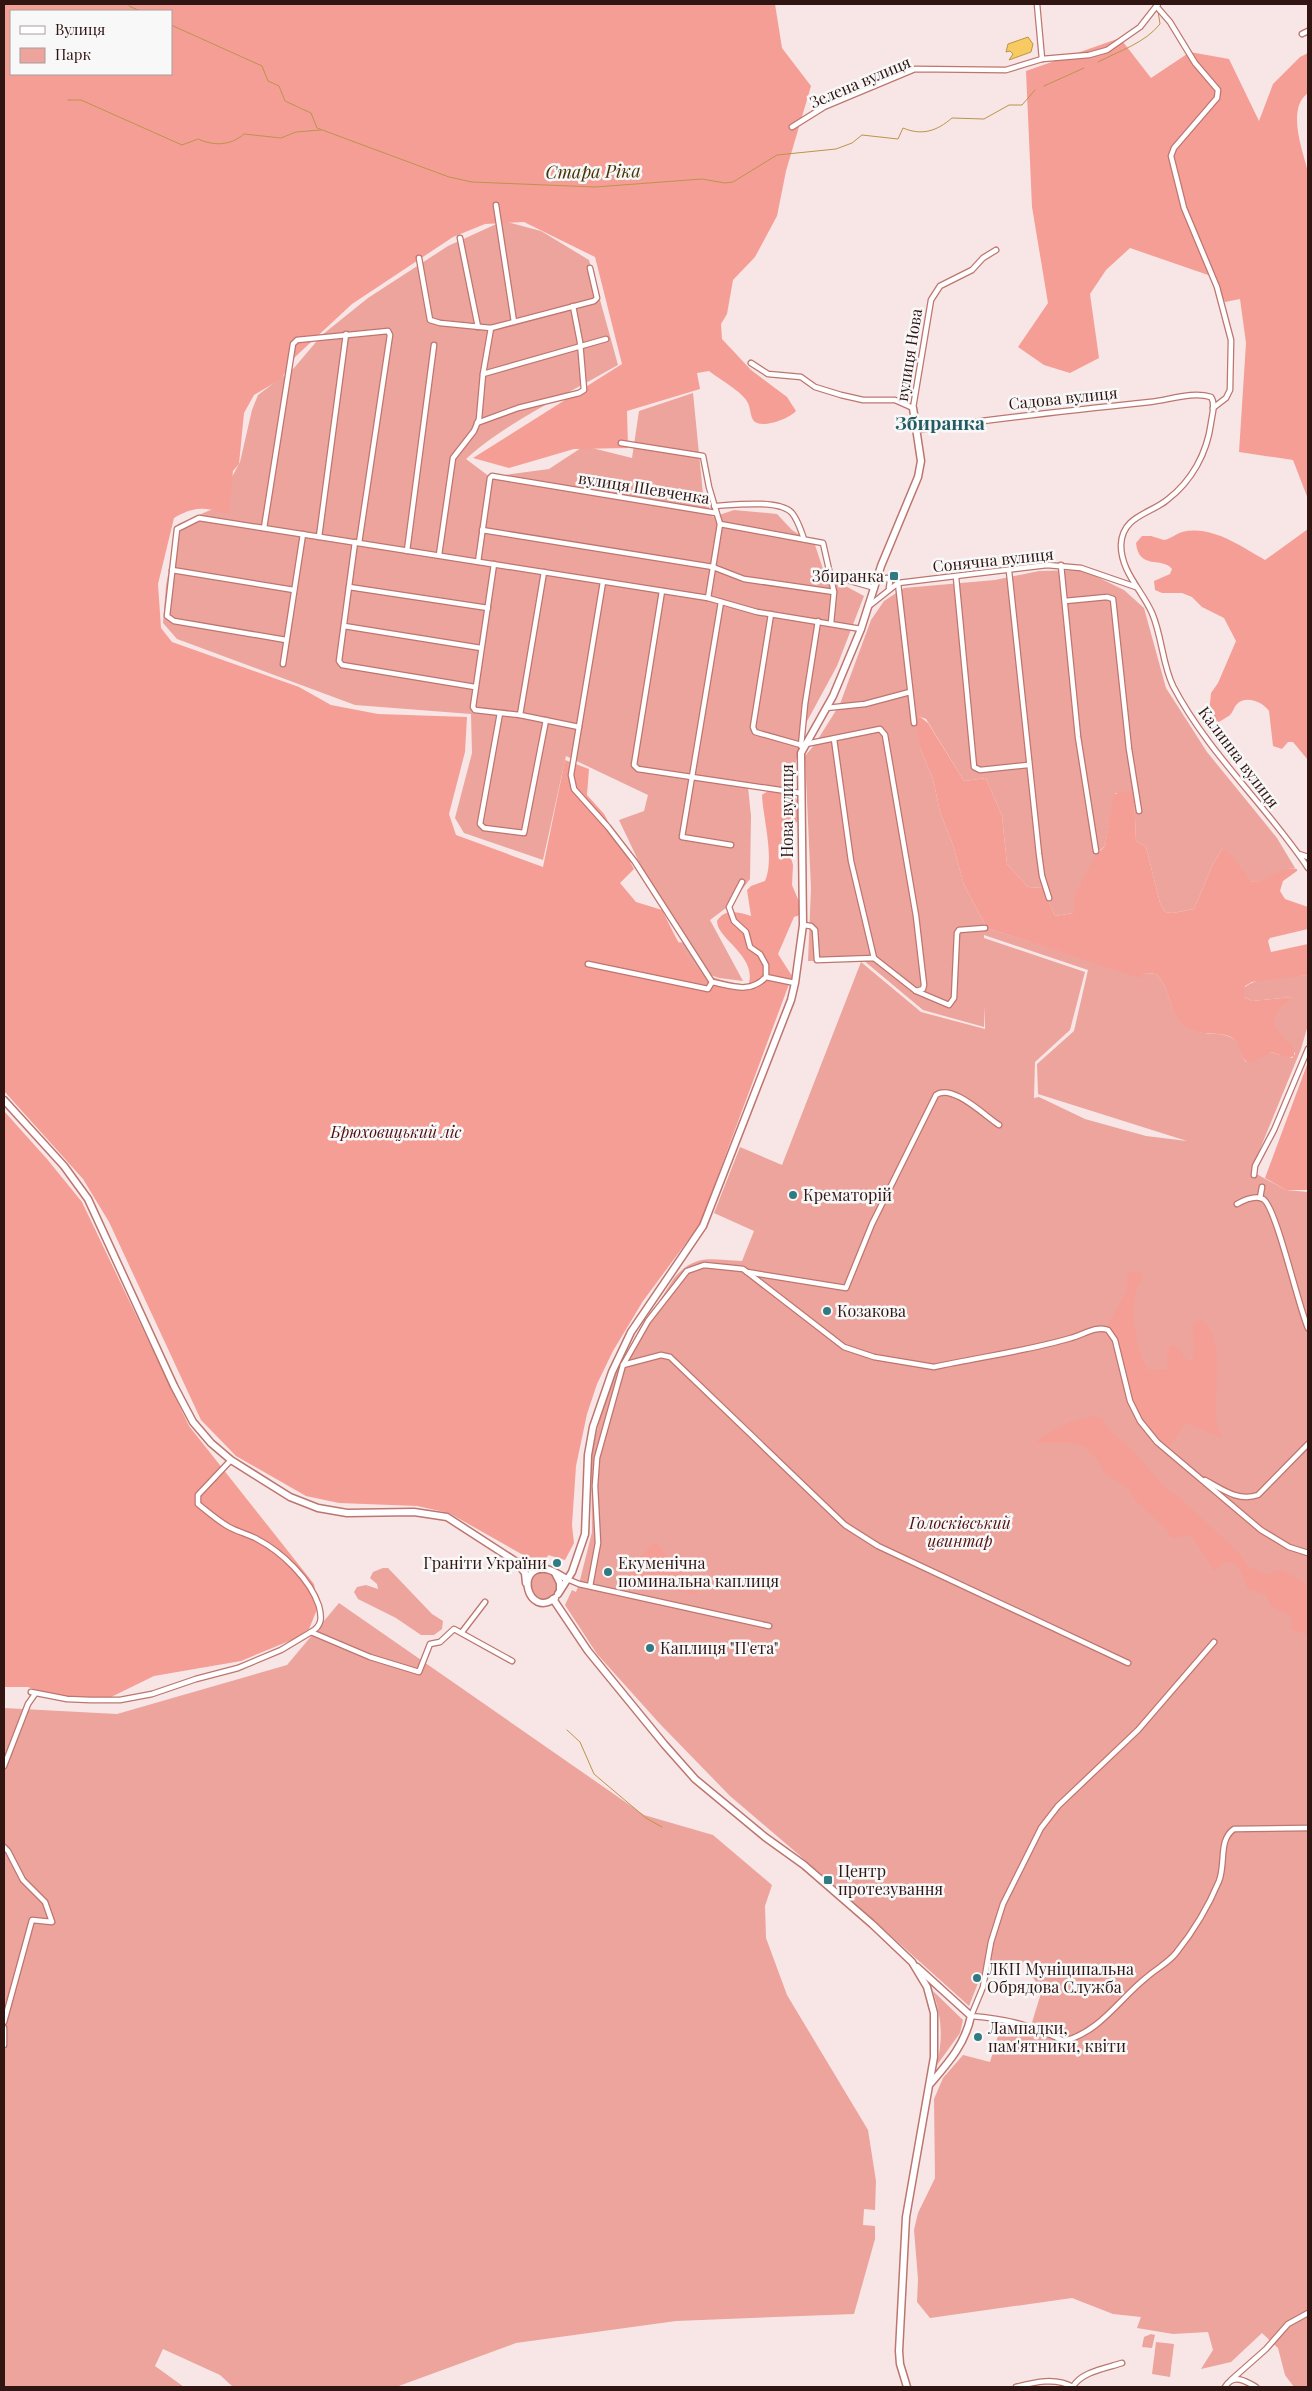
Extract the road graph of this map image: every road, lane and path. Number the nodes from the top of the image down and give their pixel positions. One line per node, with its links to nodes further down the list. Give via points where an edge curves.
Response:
1 (1038, 4): 5 (street)
2 (1158, 6): 5 (street, Зелена вулиця, via 1140,27 1107,50); 23 (street, via 1195,63 1218,90 1216,98 1174,148 1171,156 1184,208 1217,286 1231,340 1230,390 1226,398)
3 (1308, 31): 4 (street)
4 (1302, 34)
5 (1042, 59): 6 (street, Зелена вулиця, via 1006,70 915,69 824,107)
6 (792, 127)
7 (496, 205): 13 (street)
8 (460, 238): 14 (street)
9 (996, 250): 22 (street, вулиця Нова, via 972,270 940,286 931,300)
10 (419, 258): 14 (street, via 430,320)
11 (590, 268): 12 (street, via 597,298)
12 (573, 306): 13 (street); 19 (street)
13 (514, 322): 15 (street)
14 (478, 327): 15 (street)
15 (491, 328): 21 (street)
16 (346, 334): 30 (street, via 297,340 293,344); 33 (street); 35 (street, via 388,331 390,335)
17 (606, 340): 19 (street)
18 (434, 345): 36 (street)
19 (580, 347): 21 (street); 24 (street, via 584,390)
20 (752, 363): 22 (street, via 768,374 801,378 815,387 841,395 863,400 895,400)
21 (483, 374): 24 (street)
22 (913, 408): 25 (street, вулиця Нова)
23 (1213, 408): 25 (street, Садова вулиця, via 1211,397 1202,394 1167,401 1006,416); 51 (street, via 1209,438 1200,462 1189,478 1167,500 1132,520 1123,535 1124,563)
24 (477, 423): 37 (street, via 453,458)
25 (918, 430): 47 (street, вулиця Нова, via 922,462 880,569)
26 (621, 443): 27 (street, via 703,456)
27 (714, 506): 28 (street); 34 (street, via 783,508 792,513)
28 (716, 513): 29 (street, вулиця Шевченка); 31 (street, вулиця Шевченка, via 492,476)
29 (720, 524): 34 (street, вулиця Шевченка); 41 (street)
30 (264, 528): 32 (street); 42 (street, via 200,518 177,529)
31 (482, 530): 38 (street); 41 (street)
32 (303, 534): 33 (street); 54 (street)
33 (319, 536): 35 (street)
34 (804, 539): 45 (street, вулиця Шевченка, via 823,543)
35 (357, 543): 36 (street); 50 (street)
36 (407, 551): 37 (street)
37 (438, 555): 38 (street)
38 (478, 562): 39 (street)
39 (494, 564): 44 (street); 62 (street)
40 (1061, 565): 43 (street, Сонячна вулиця, via 1047,564); 51 (street, Сонячна вулиця, via 1081,568); 59 (street)
41 (713, 567): 56 (street, via 744,578); 58 (street)
42 (172, 570): 54 (street); 68 (street, via 166,616 174,621)
43 (1009, 571): 46 (street, Сонячна вулиця); 81 (street)
44 (544, 572): 48 (street); 75 (street)
45 (829, 574): 53 (street); 56 (street)
46 (956, 577): 49 (street, Сонячна вулиця); 81 (street, via 974,767 980,770)
47 (884, 578): 49 (street); 52 (street); 53 (street, вулиця Нова)
48 (603, 582): 55 (street); 78 (street)
49 (898, 582): 52 (street); 72 (street)
50 (350, 587): 62 (street); 66 (street)
51 (1136, 587): 87 (street, Калинна вулиця, via 1152,613 1172,684 1202,735)
52 (890, 588): 57 (street, Нова вулиця)
53 (875, 589): 57 (street, via 877,594); 61 (street, Нова вулиця)
54 (294, 590): 68 (street)
55 (662, 591): 58 (street); 82 (street, via 634,765 638,769)
56 (834, 592): 65 (street)
57 (882, 594): 61 (street, Нова вулиця)
58 (708, 598): 60 (street)
59 (1065, 601): 84 (street, via 1113,599); 86 (street, via 1079,746)
60 (721, 602): 63 (street); 82 (street)
61 (869, 606): 67 (street, Нова вулиця)
62 (488, 608): 69 (street)
63 (771, 614): 64 (street); 80 (street, via 753,728 760,734)
64 (818, 621): 65 (street); 80 (street)
65 (831, 623): 67 (street)
66 (344, 626): 69 (street); 71 (street, via 339,661 342,666)
67 (861, 629): 73 (street, Нова вулиця)
68 (286, 640): 70 (street)
69 (481, 648): 71 (street)
70 (283, 664)
71 (475, 686): 74 (street, via 475,710)
72 (910, 692): 73 (street, via 865,704); 77 (street)
73 (826, 708): 80 (street, Нова вулиця)
74 (500, 713): 75 (street); 76 (street, via 480,824 482,828 493,830 520,834 524,831)
75 (520, 715): 76 (street)
76 (546, 720): 78 (street)
77 (914, 723)
78 (579, 728): 97 (street, via 572,775 574,790 635,862)
79 (834, 739): 80 (street); 94 (street, via 851,861); 99 (street, via 880,729 885,735 916,916 924,985 923,989)
80 (803, 744): 83 (street, Нова вулиця)
81 (1028, 765): 91 (street, via 1042,876)
82 (692, 776): 83 (street); 85 (street, via 682,837)
83 (800, 793): 92 (street, Нова вулиця)
84 (1139, 811)
85 (731, 844)
86 (1096, 851)
87 (1299, 854): 88 (street); 89 (street, Калинна вулиця)
88 (1308, 857)
89 (1308, 868)
90 (742, 882): 96 (street, via 729,907 734,921 746,932 750,947 760,954 766,965)
91 (1049, 898)
92 (803, 925): 94 (street, via 816,930 817,960); 98 (street, Нова вулиця)
93 (985, 928): 99 (street, via 956,933 952,1003 944,1004)
94 (874, 958): 99 (street)
95 (588, 964): 97 (street, via 708,989)
96 (766, 977): 97 (street, via 758,986 738,988); 98 (street)
97 (712, 982)
98 (795, 983): 117 (street, Нова вулиця, via 703,1226 631,1332 612,1372 593,1427 588,1455 585,1534)
99 (916, 991)
100 (1308, 1049): 103 (street)
101 (4, 1100): 111 (street, via 64,1166 88,1199 193,1422)
102 (999, 1125): 107 (street, via 958,1095 945,1091 936,1095 872,1224 846,1288)
103 (1254, 1174)
104 (1262, 1187): 105 (street)
105 (1260, 1198): 106 (street); 108 (street, via 1270,1208)
106 (1237, 1204)
107 (747, 1272): 109 (street, via 738,1268 704,1265 687,1271 648,1321); 112 (street, via 844,1347 874,1357 934,1367 1064,1340 1099,1328 1108,1330 1140,1421 1157,1442)
108 (1308, 1328)
109 (623, 1365): 119 (street, via 597,1458 598,1543); 127 (street, via 661,1355 670,1357 845,1525 878,1546)
110 (1308, 1444): 112 (street, via 1265,1490 1250,1498 1228,1493)
111 (231, 1460): 114 (street, via 290,1497 318,1508 347,1513 414,1512 447,1517); 123 (street, via 198,1495 198,1504 229,1527 258,1539 308,1584 317,1602 321,1621)
112 (1195, 1474): 113 (street, via 1261,1530 1289,1547)
113 (1308, 1553)
114 (515, 1561): 115 (street); 118 (street, via 523,1569)
115 (540, 1569): 116 (street); 118 (street, via 530,1575)
116 (555, 1573): 117 (street); 120 (street, via 560,1583)
117 (567, 1579): 119 (street); 120 (street, Нова вулиця)
118 (526, 1585): 120 (street, via 534,1600 545,1602)
119 (590, 1586): 122 (street)
120 (556, 1597): 131 (street, via 588,1651 695,1779 804,1865)
121 (485, 1602): 124 (street)
122 (770, 1626)
123 (311, 1632): 124 (street, via 370,1657 419,1672 430,1644 440,1642 454,1628); 128 (street, via 281,1650 238,1668 152,1694 120,1700 67,1700 33,1693)
124 (462, 1632): 126 (street)
125 (1214, 1642): 132 (street, via 1138,1730 1058,1806 1041,1828 1009,1889 991,1942 983,1987)
126 (512, 1661)
127 (1128, 1663)
128 (4, 1766)
129 (1308, 1828): 132 (street, via 1234,1829 1227,1833 1219,1881 1183,1944 1107,2016 1084,2033 1064,2041 1018,2022)
130 (4, 1847): 133 (street, via 23,1880 45,1902 52,1922 32,1920)
131 (912, 1962): 132 (street); 136 (street, via 927,1986 934,2013)
132 (971, 2016): 136 (street, via 958,2050)
133 (4, 2022)
134 (4, 2028): 135 (street)
135 (4, 2045)
136 (930, 2084): 140 (street, via 904,2235 899,2351)
137 (1308, 2313): 139 (street, via 1288,2324)
138 (1122, 2363): 142 (street, via 1077,2379)
139 (1231, 2380): 143 (street); 144 (street, via 1238,2379)
140 (907, 2387)
141 (1016, 2387): 142 (street, via 1039,2381)
142 (1073, 2387)
143 (1224, 2387)
144 (1256, 2387)

